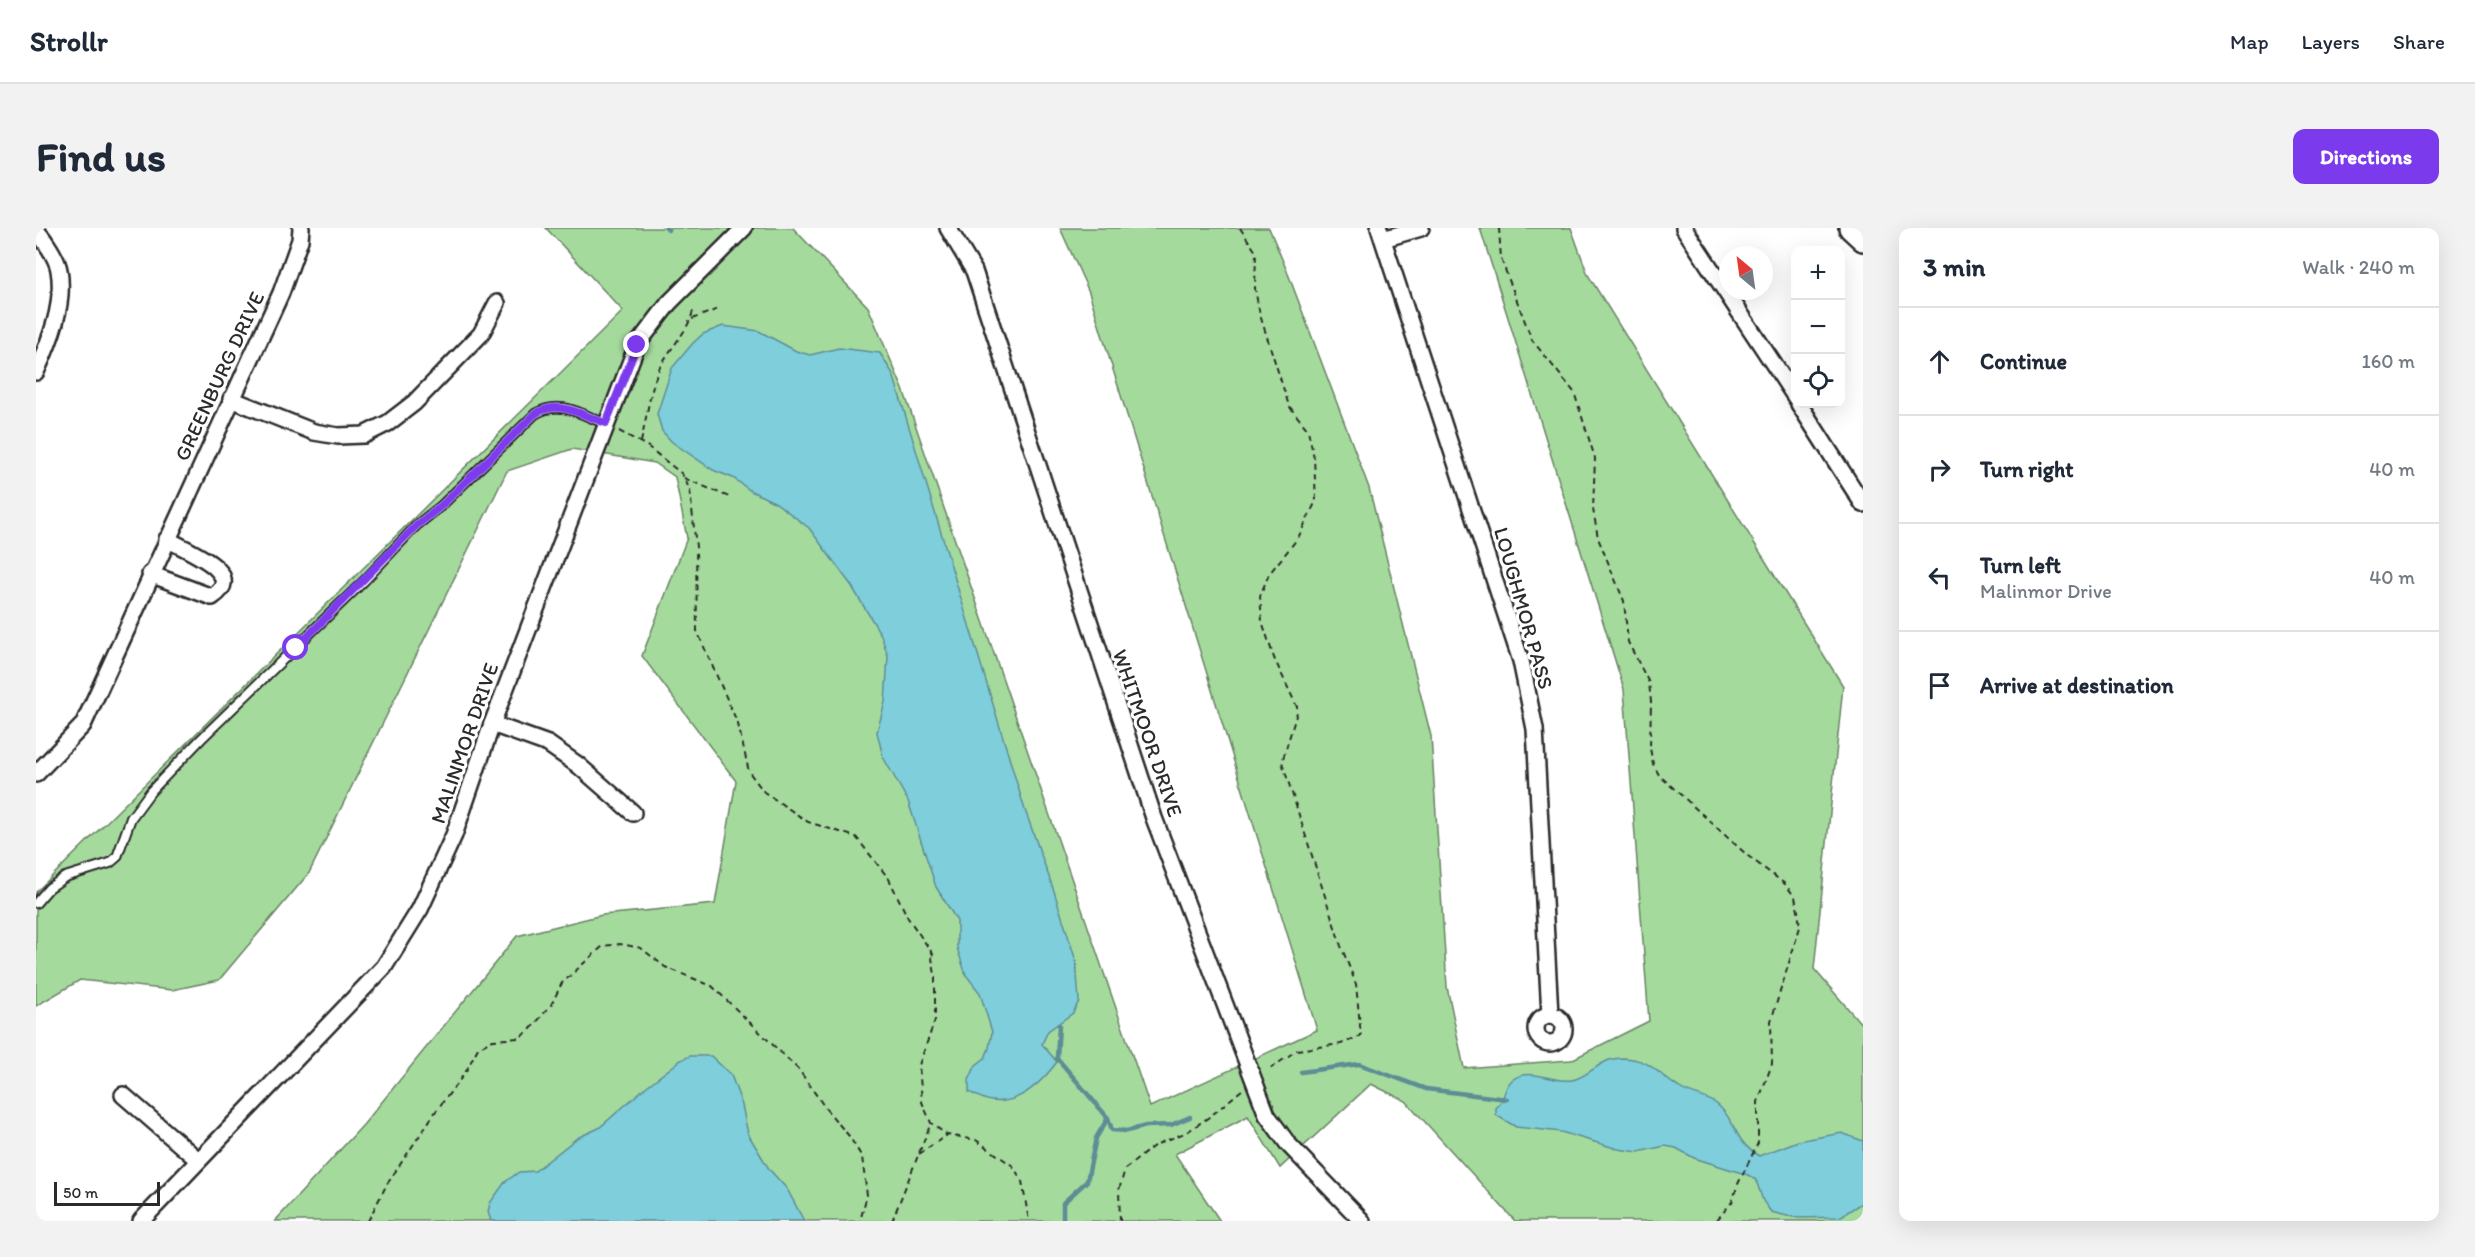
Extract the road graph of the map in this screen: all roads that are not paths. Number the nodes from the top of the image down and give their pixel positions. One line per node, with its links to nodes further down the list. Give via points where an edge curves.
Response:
1 (301, 228): 13 (street, GREENBURG DRIVE, via 281,293)
2 (744, 228): 15 (street, MALINMOR DRIVE, via 669,303 637,345)
3 (948, 228): 27 (street, WHITMOOR DRIVE, via 974,271 1154,818 1267,1115 1288,1144)
4 (1421, 228): 8 (street)
5 (1684, 228): 12 (street)
6 (1850, 228): 9 (main road)
7 (36, 230): 11 (street, via 59,268 59,296 51,340)
8 (1381, 233): 23 (street, LOUGHMOR PASS, via 1521,661 1535,729)
9 (1863, 240)
10 (497, 303): 13 (street, via 481,334 414,404 364,435 314,432)
11 (36, 372)
12 (1791, 390)
13 (231, 399): 17 (street, GREENBURG DRIVE)
14 (1802, 408): 16 (street)
15 (606, 423): 19 (street, MALINMOR DRIVE); 22 (lane, via 555,406 535,414 417,525 151,791 131,818 117,857 103,867 64,877)
16 (1863, 504)
17 (167, 539): 18 (street, GREENBURG DRIVE); 18 (street, via 213,564 223,574 220,592 212,597)
18 (150, 574): 20 (street, GREENBURG DRIVE, via 83,724)
19 (492, 724): 21 (street, via 548,744); 25 (street, MALINMOR DRIVE, via 454,836 420,909 384,967)
20 (36, 774)
21 (633, 813)
22 (36, 903)
23 (1550, 1015)
24 (123, 1095): 25 (street)
25 (198, 1160): 26 (street, MALINMOR DRIVE)
26 (141, 1221)
27 (1362, 1221)

